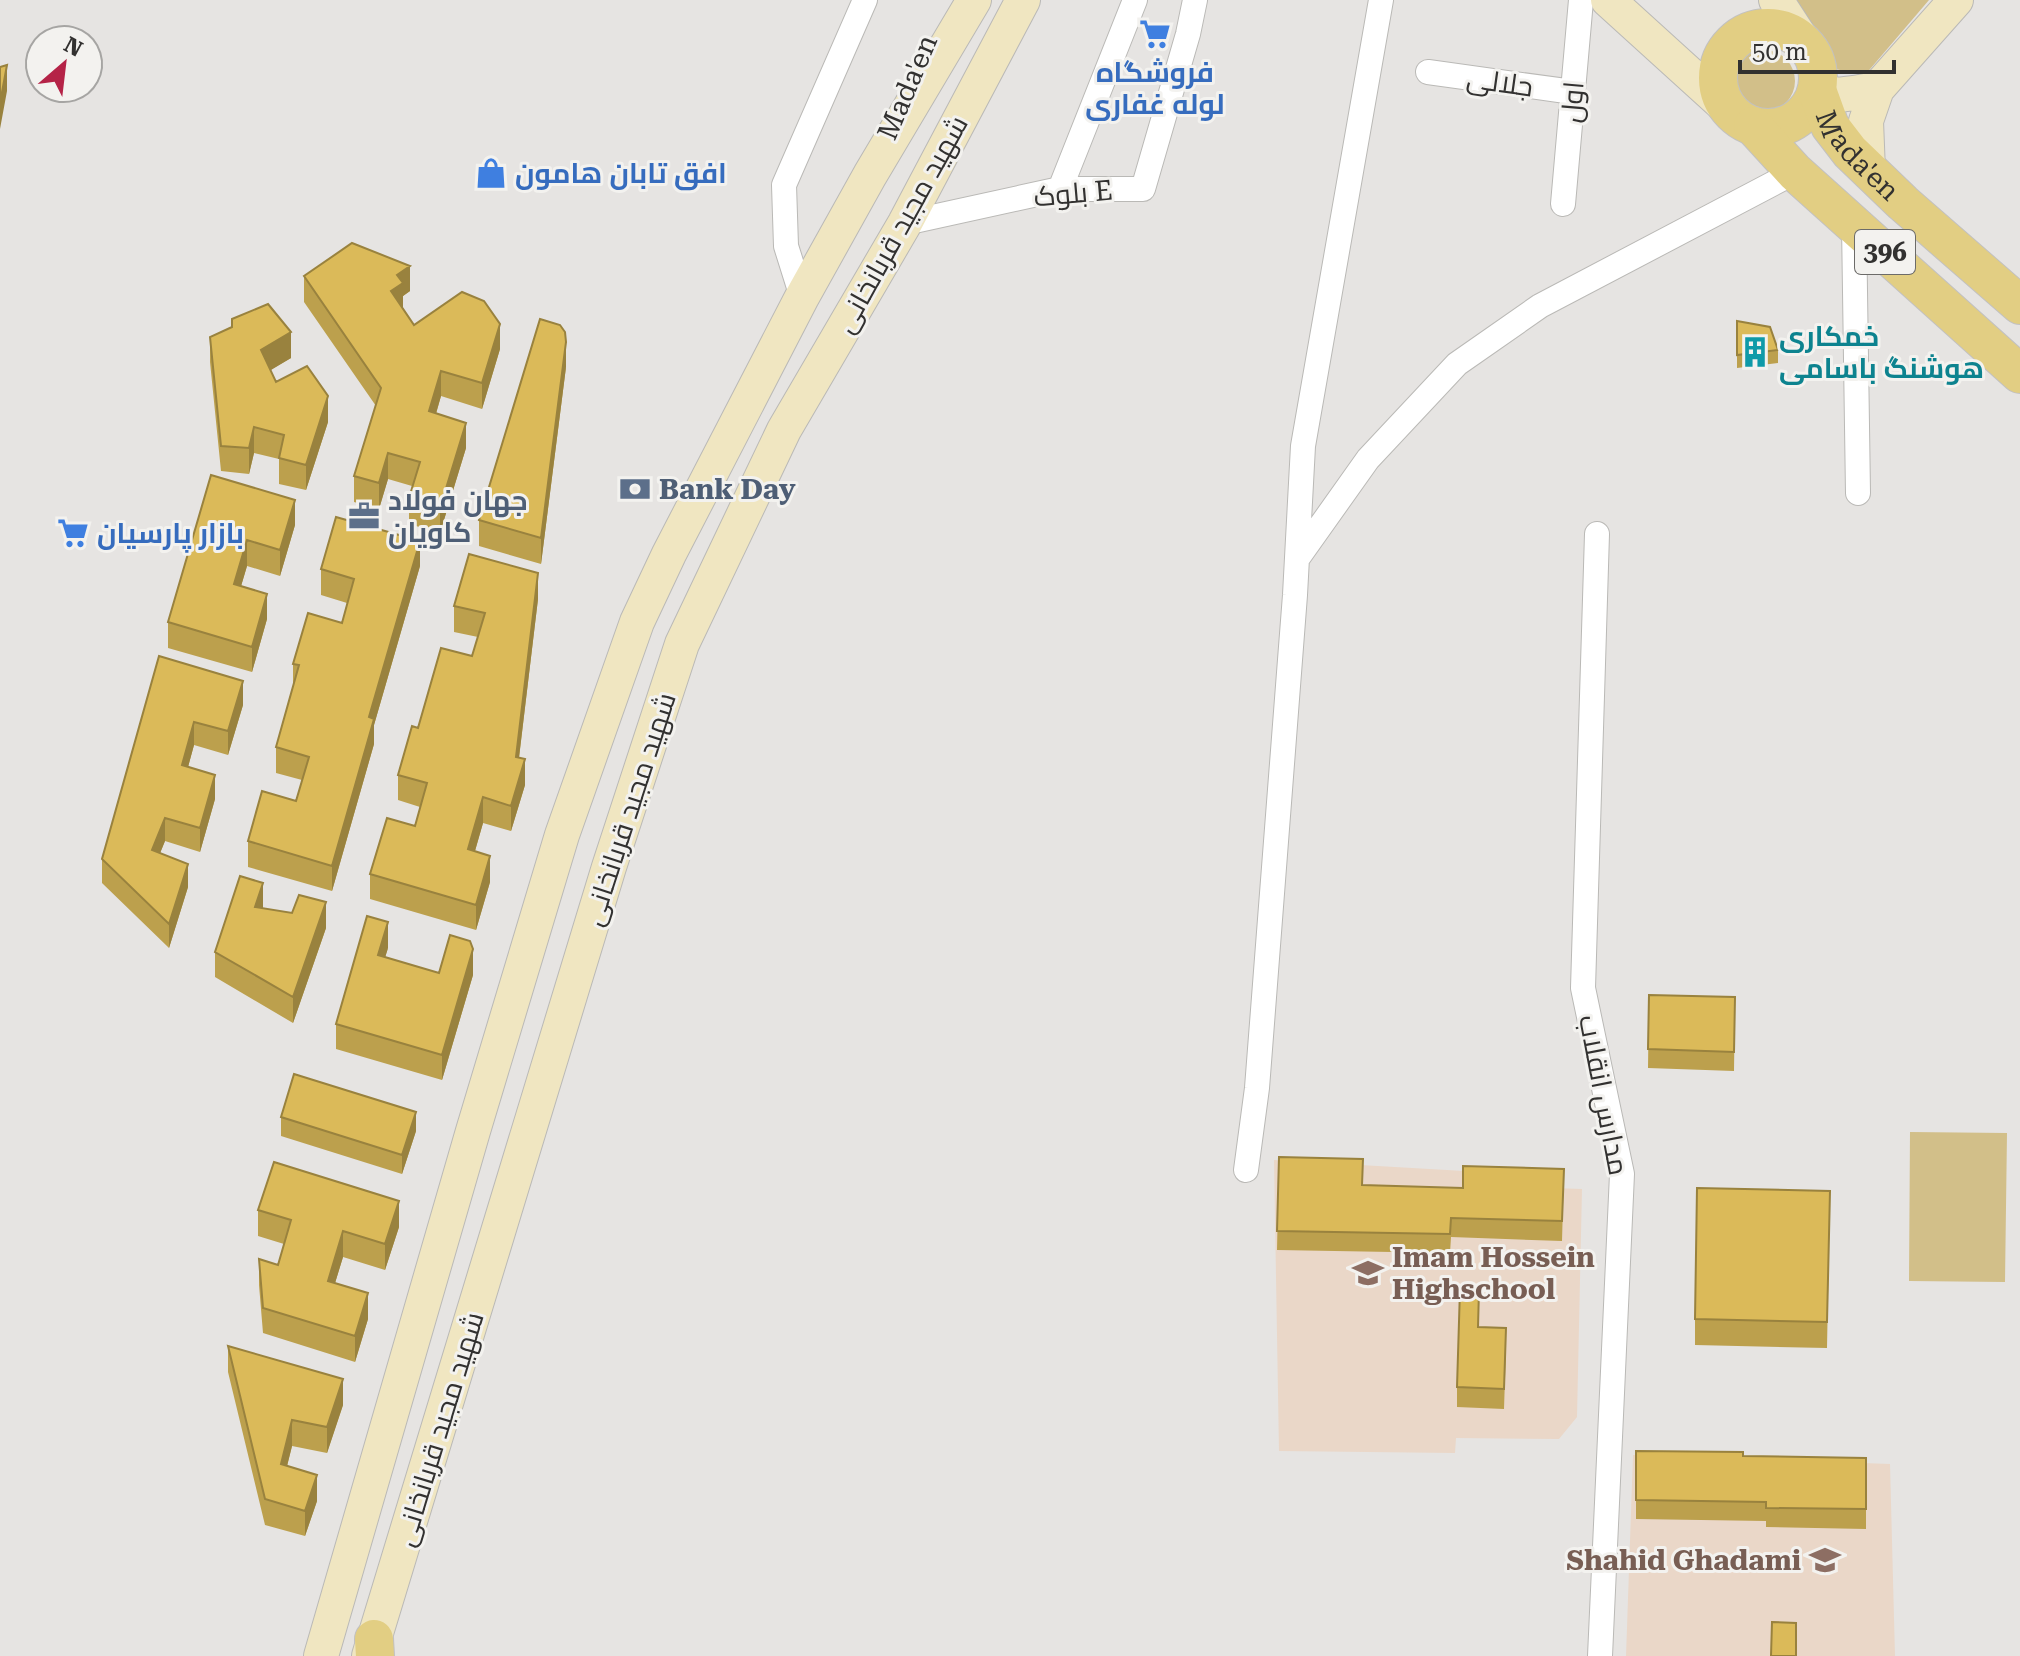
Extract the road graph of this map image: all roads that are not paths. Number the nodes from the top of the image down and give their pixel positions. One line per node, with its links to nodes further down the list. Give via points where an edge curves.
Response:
1 (865, 0): 25 (street, via 784,185 786,246)
2 (947, 0): 20 (main road, Mada'en, via 909,71)
3 (974, 0): 20 (main road)
4 (1135, 0): 21 (street)
5 (1195, 0): 21 (street, بلوک E, via 1143,189)
6 (1381, 0): 30 (street, via 1303,446)
7 (1581, 0): 16 (street, اول)
8 (1608, 0): 17 (main road, Mada'en / 396)
9 (1776, 0): 12 (main road)
10 (1956, 0): 14 (main road)
11 (1021, 5): 23 (main road, شهید مجید قربانخانی)
12 (1804, 43): 15 (main road, via 1814,57); 17 (main road, via 1774,28 1741,35 1729,46 1719,69 1720,94)
13 (1428, 72): 16 (street, جلالی)
14 (1877, 89): 15 (main road, via 1840,95); 18 (main road, via 1866,121)
15 (1817, 90): 17 (main road, via 1803,113 1780,127); 18 (main road, Mada'en / 396, via 1830,126)
16 (1573, 92): 22 (street, اول)
17 (1740, 117): 19 (main road, Mada'en / 396)
18 (1868, 171): 26 (main road, Mada'en / 396)
19 (1795, 172): 24 (main road, Mada'en / 396); 30 (street, via 1540,306 1457,364 1368,459)
20 (870, 175): 25 (main road, شهید مجید قربانخانی)
21 (1060, 189): 23 (street, بلوک E)
22 (1563, 204)
23 (905, 223): 32 (main road, شهید مجید قربانخانی, via 784,430 682,644)
24 (1854, 224): 27 (main road, Mada'en / 396); 28 (street)
25 (802, 297): 31 (main road, شهید مجید قربانخانی, via 637,622 562,835)
26 (2020, 305)
27 (2020, 374)
28 (1858, 493)
29 (1597, 534): 40 (street, مدارس انقلاب, via 1583,988 1622,1174)
30 (1297, 559): 35 (street, via 1257,1088)
31 (488, 1080): 32 (main road, via 501,1101 520,1107); 33 (main road, شهید مجید قربانخانی)
32 (541, 1098): 34 (main road, شهید مجید قربانخانی)
33 (473, 1131): 34 (main road); 36 (main road, شهید مجید قربانخانی)
34 (527, 1143): 37 (main road, شهید مجید قربانخانی)
35 (1246, 1170)
36 (459, 1179): 37 (main road, via 482,1175 501,1180); 39 (main road, شهید مجید قربانخانی)
37 (511, 1194): 38 (main road, شهید مجید قربانخانی)
38 (373, 1650)
39 (321, 1656)
40 (1600, 1656)

